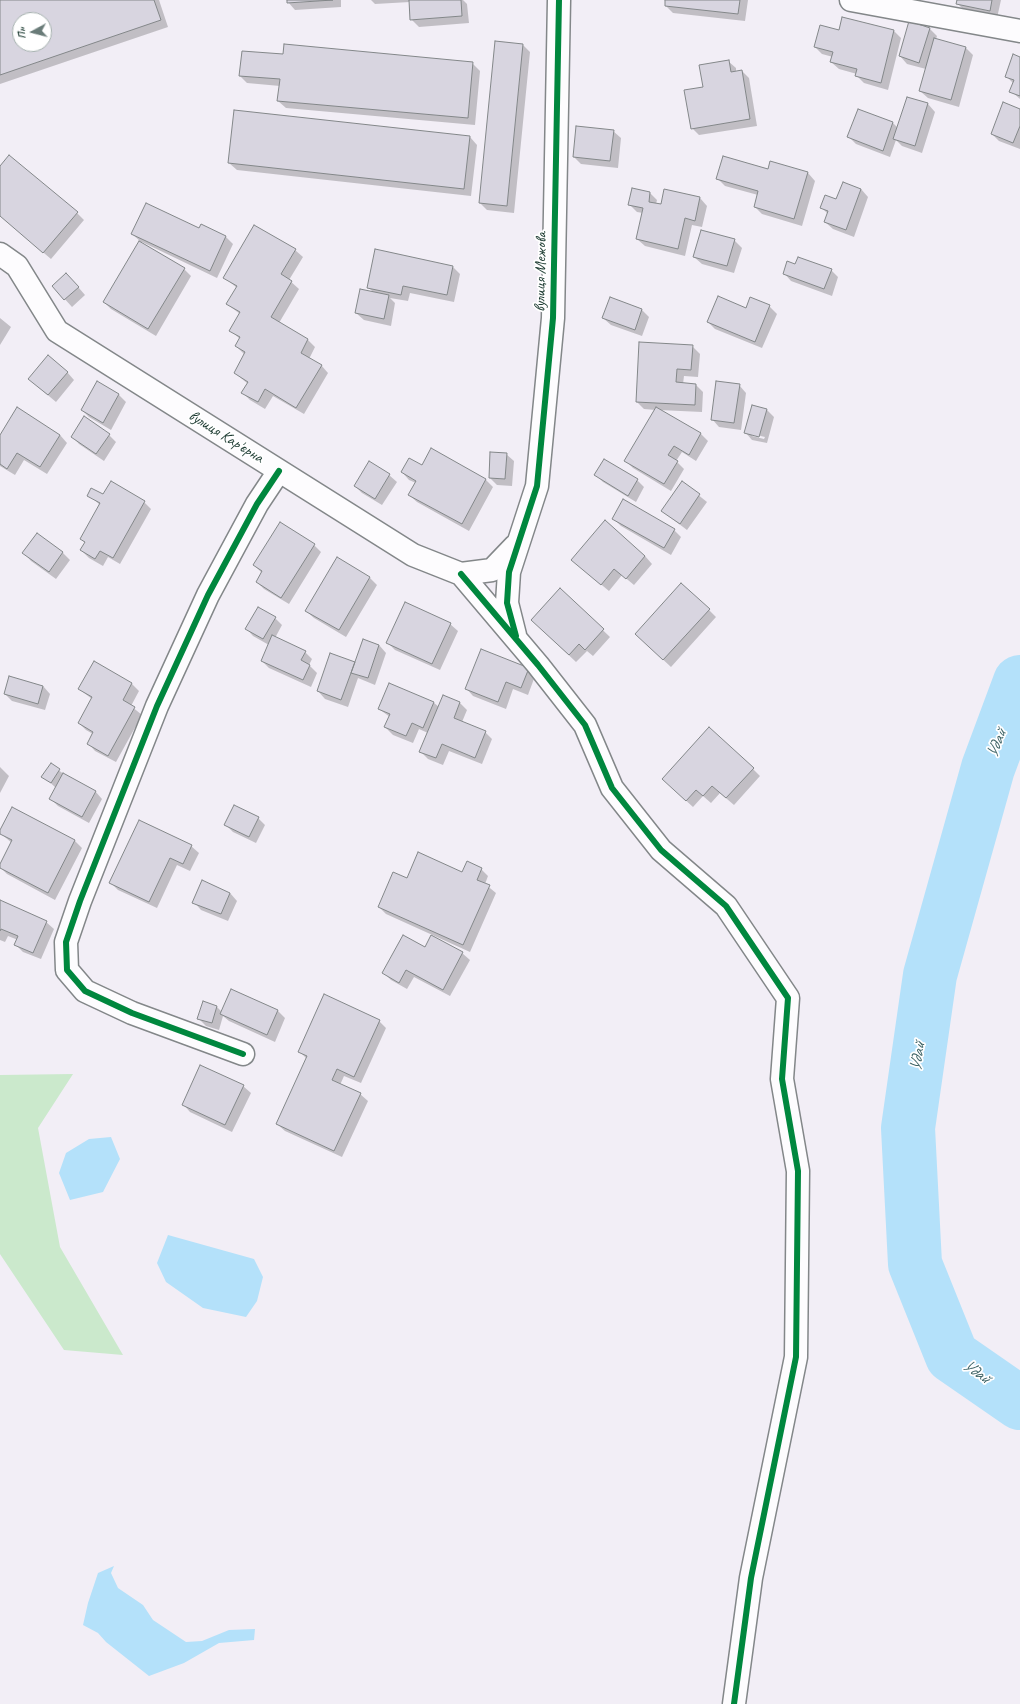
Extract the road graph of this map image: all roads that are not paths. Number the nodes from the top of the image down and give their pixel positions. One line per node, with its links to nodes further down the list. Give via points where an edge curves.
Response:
1 (558, 0): 7 (street, вулиця Межова, via 553,318 537,486)
2 (851, 0): 3 (street)
3 (921, 7): 4 (street)
4 (1020, 31)
5 (0, 254): 6 (street, вулиця Кар'єрна, via 17,266 57,331)
6 (279, 471): 8 (street, вулиця Кар'єрна, via 412,555); 10 (street, via 257,504 208,595 157,706 66,942 67,970 85,991 132,1013)
7 (519, 540): 8 (street, вулиця Кар'єрна, via 492,570); 9 (street, вулиця Межова, via 509,572 507,603)
8 (461, 574): 9 (street)
9 (516, 640): 11 (street, via 585,726 612,788 661,850 726,906 788,998 782,1079 798,1171 796,1357 751,1578)
10 (243, 1054)
11 (734, 1704)

